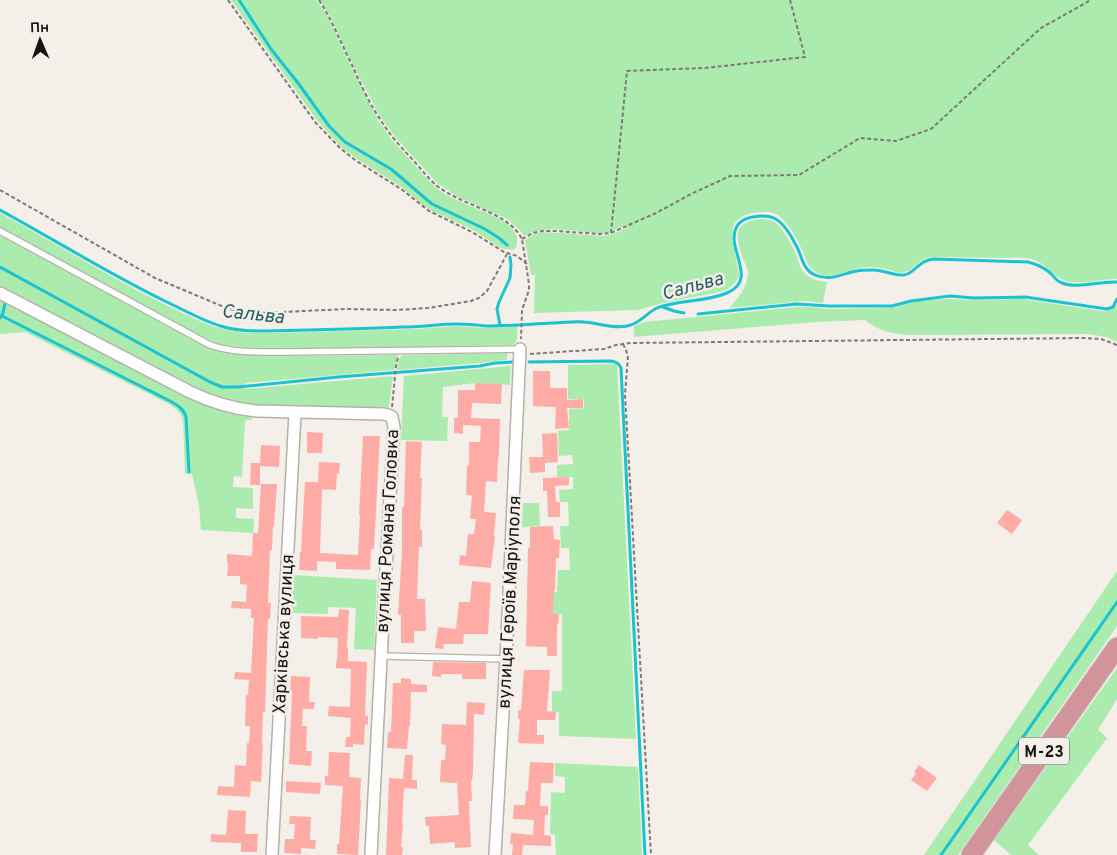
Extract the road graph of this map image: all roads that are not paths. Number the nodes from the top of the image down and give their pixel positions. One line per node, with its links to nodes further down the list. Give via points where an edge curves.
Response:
1 (0, 231): 3 (lane, via 222,349)
2 (0, 294): 4 (street, вулиця Романа Головка, via 200,396 257,412)
3 (520, 352): 7 (street, вулиця Героїв Маріуполя)
4 (295, 412): 6 (street, вулиця Романа Головка, via 392,417); 8 (street, Харківська вулиця)
5 (1117, 647): 11 (highway, М-23)
6 (381, 656): 7 (lane); 9 (street, вулиця Романа Головка)
7 (506, 659): 10 (street, вулиця Героїв Маріуполя)
8 (272, 855)
9 (371, 855)
10 (495, 855)
11 (971, 855)

